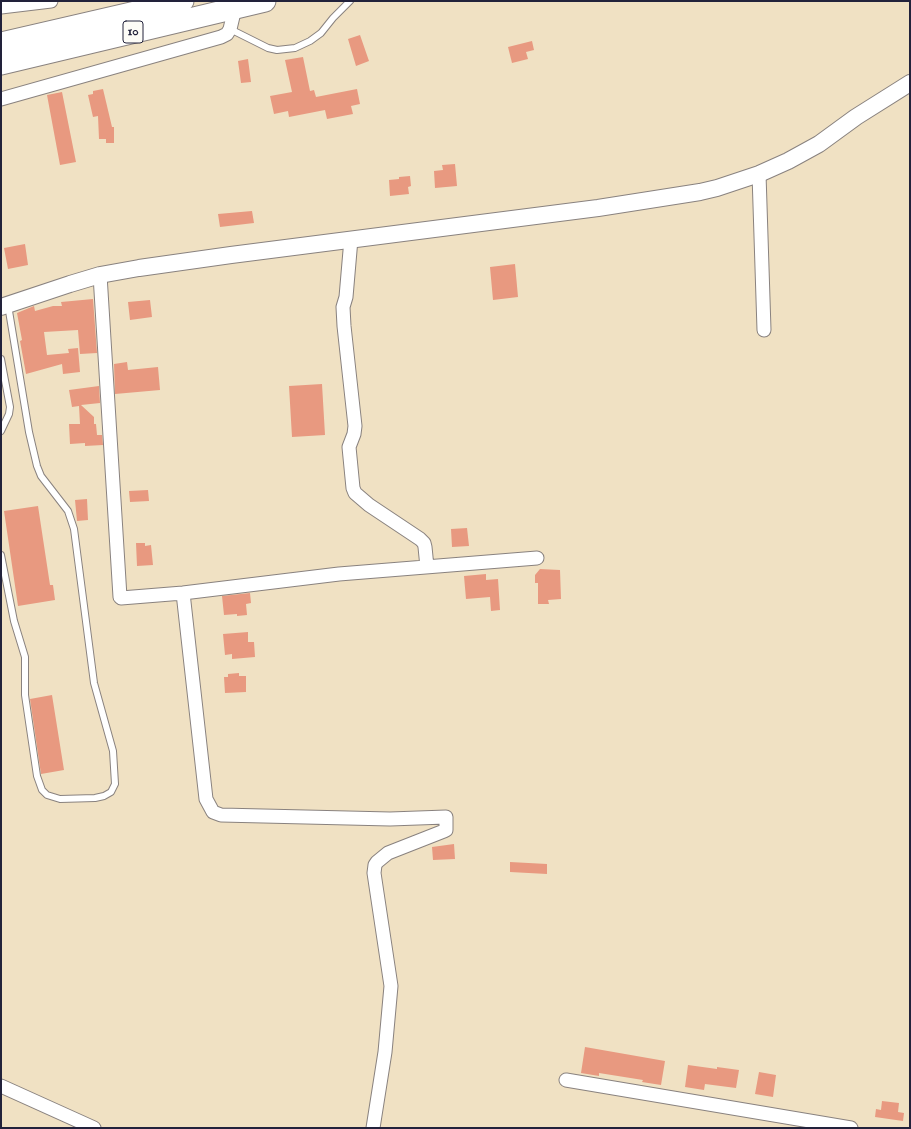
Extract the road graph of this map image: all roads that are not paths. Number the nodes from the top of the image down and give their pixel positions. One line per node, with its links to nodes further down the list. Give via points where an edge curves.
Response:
1 (51, 1): 5 (street)
2 (183, 1): 8 (highway, 10)
3 (265, 1): 6 (highway, 10)
4 (350, 1): 7 (lane, via 321,33 295,48 268,48)
5 (1, 7)
6 (235, 8): 7 (street); 9 (highway, 10)
7 (230, 29): 11 (street, via 227,34 208,41)
8 (1, 43)
9 (1, 64)
10 (910, 83): 12 (street, via 819,144)
11 (1, 98)
12 (759, 174): 13 (street, via 717,188 663,199); 16 (street)
13 (351, 239): 14 (street); 21 (street, via 343,307 355,426 349,448 352,483 355,493 369,505 424,543)
14 (100, 275): 15 (street); 22 (street, via 120,597)
15 (4, 306): 19 (lane, via 36,466 68,511 74,529 94,683 113,751 115,784 111,792 104,796 60,799 47,795 42,790 25,695 25,657 14,621)
16 (764, 330)
17 (1, 359): 18 (lane, via 10,407)
18 (1, 431)
19 (1, 555)
20 (537, 558): 21 (street)
21 (428, 567): 22 (street, via 339,574)
22 (183, 593): 26 (street, via 206,799 213,812 390,819 446,817 444,832 388,853 375,866 391,986 385,1052)
23 (566, 1080): 27 (street)
24 (1, 1086): 25 (street)
25 (94, 1128)
26 (373, 1128)
27 (851, 1128)

